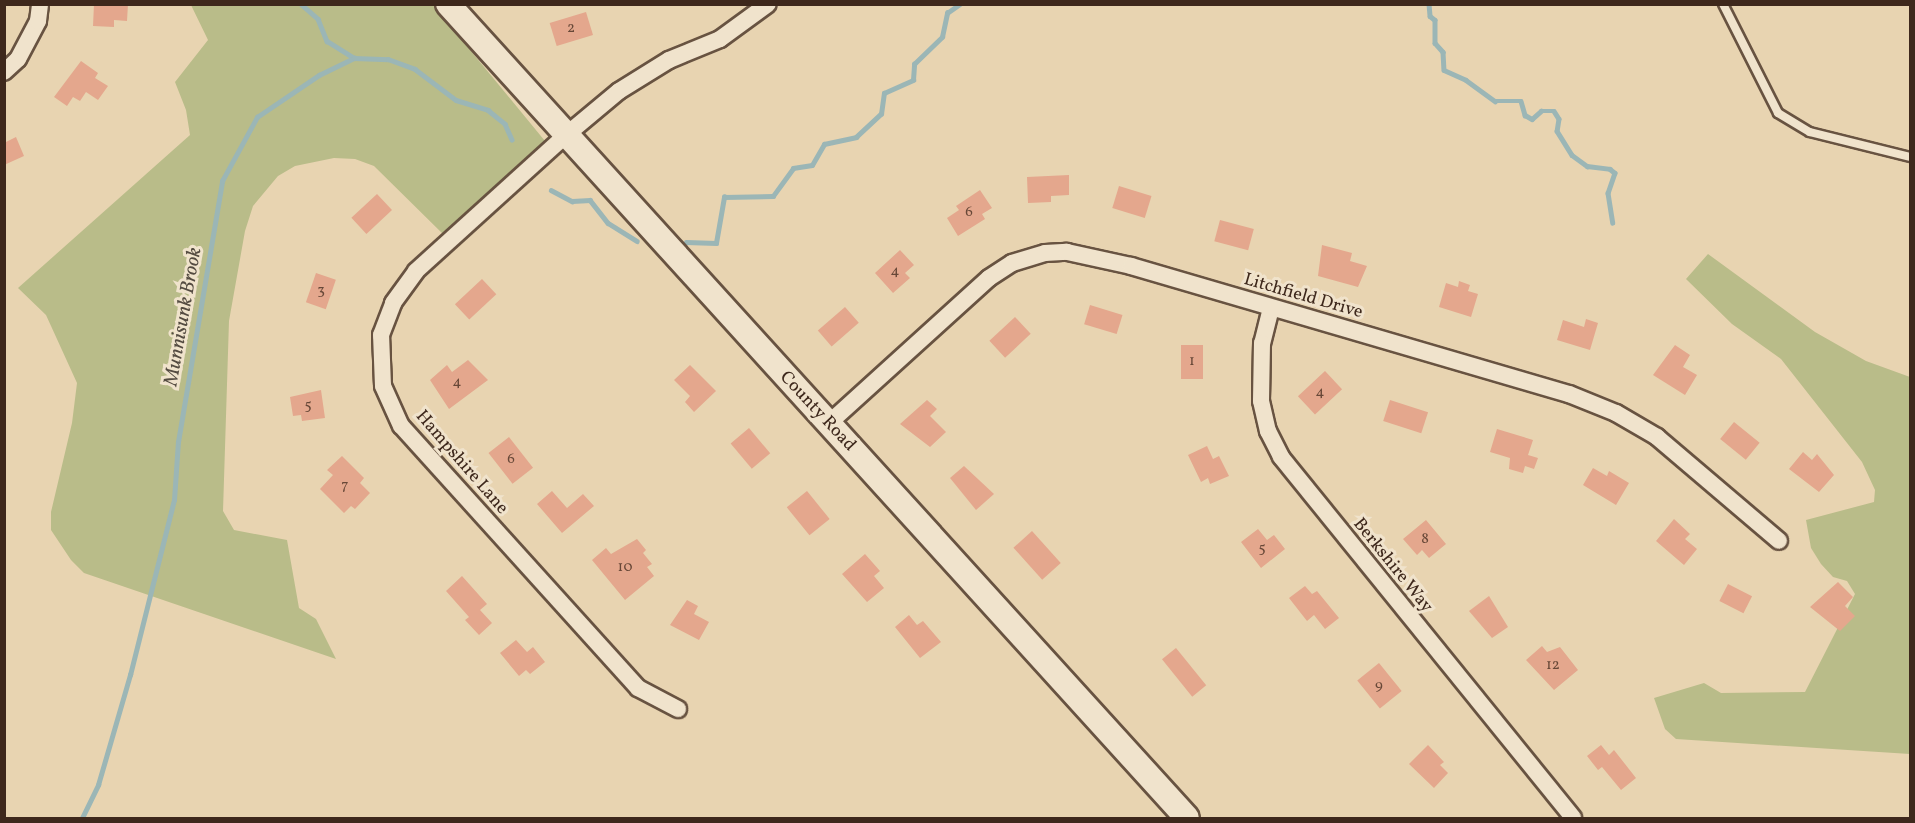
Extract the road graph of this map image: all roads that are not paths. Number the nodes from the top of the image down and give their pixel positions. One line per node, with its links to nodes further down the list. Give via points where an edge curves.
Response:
1 (40, 4): 5 (street, via 38,21 18,59)
2 (448, 4): 6 (street, County Road)
3 (768, 4): 6 (street, Hampshire Lane, via 720,39 669,60 620,91)
4 (1723, 4): 7 (lane, via 1778,113 1810,132)
5 (4, 72)
6 (565, 136): 9 (street, County Road); 11 (street, Hampshire Lane, via 416,271 404,287 393,303 381,335 383,386 401,426 573,618 638,688)
7 (1911, 157)
8 (1271, 308): 9 (street, Litchfield Drive, via 1098,257 1045,253 1012,263 989,278); 10 (street, Litchfield Drive, via 1569,394 1616,413 1657,437); 13 (street, Berkshire Way, via 1262,343 1261,401 1268,431 1281,457)
9 (828, 424): 12 (street, County Road)
10 (1779, 541)
11 (678, 709)
12 (1187, 819)
13 (1573, 819)

